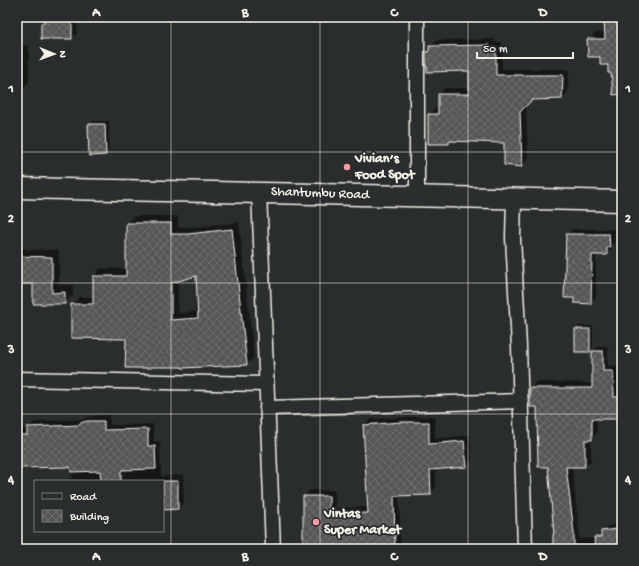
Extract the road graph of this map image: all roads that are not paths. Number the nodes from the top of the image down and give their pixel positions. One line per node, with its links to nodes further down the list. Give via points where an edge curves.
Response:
1 (417, 17): 4 (street)
2 (17, 188): 3 (street, Shantumbu Road)
3 (259, 192): 4 (street, Shantumbu Road); 8 (street)
4 (417, 197): 5 (street, Shantumbu Road)
5 (514, 199): 6 (street, Shantumbu Road); 9 (street, via 513,238)
6 (622, 201)
7 (17, 379): 8 (street)
8 (266, 384): 10 (street)
9 (520, 401): 10 (street); 12 (street)
10 (267, 408): 11 (street)
11 (273, 549)
12 (525, 549)

